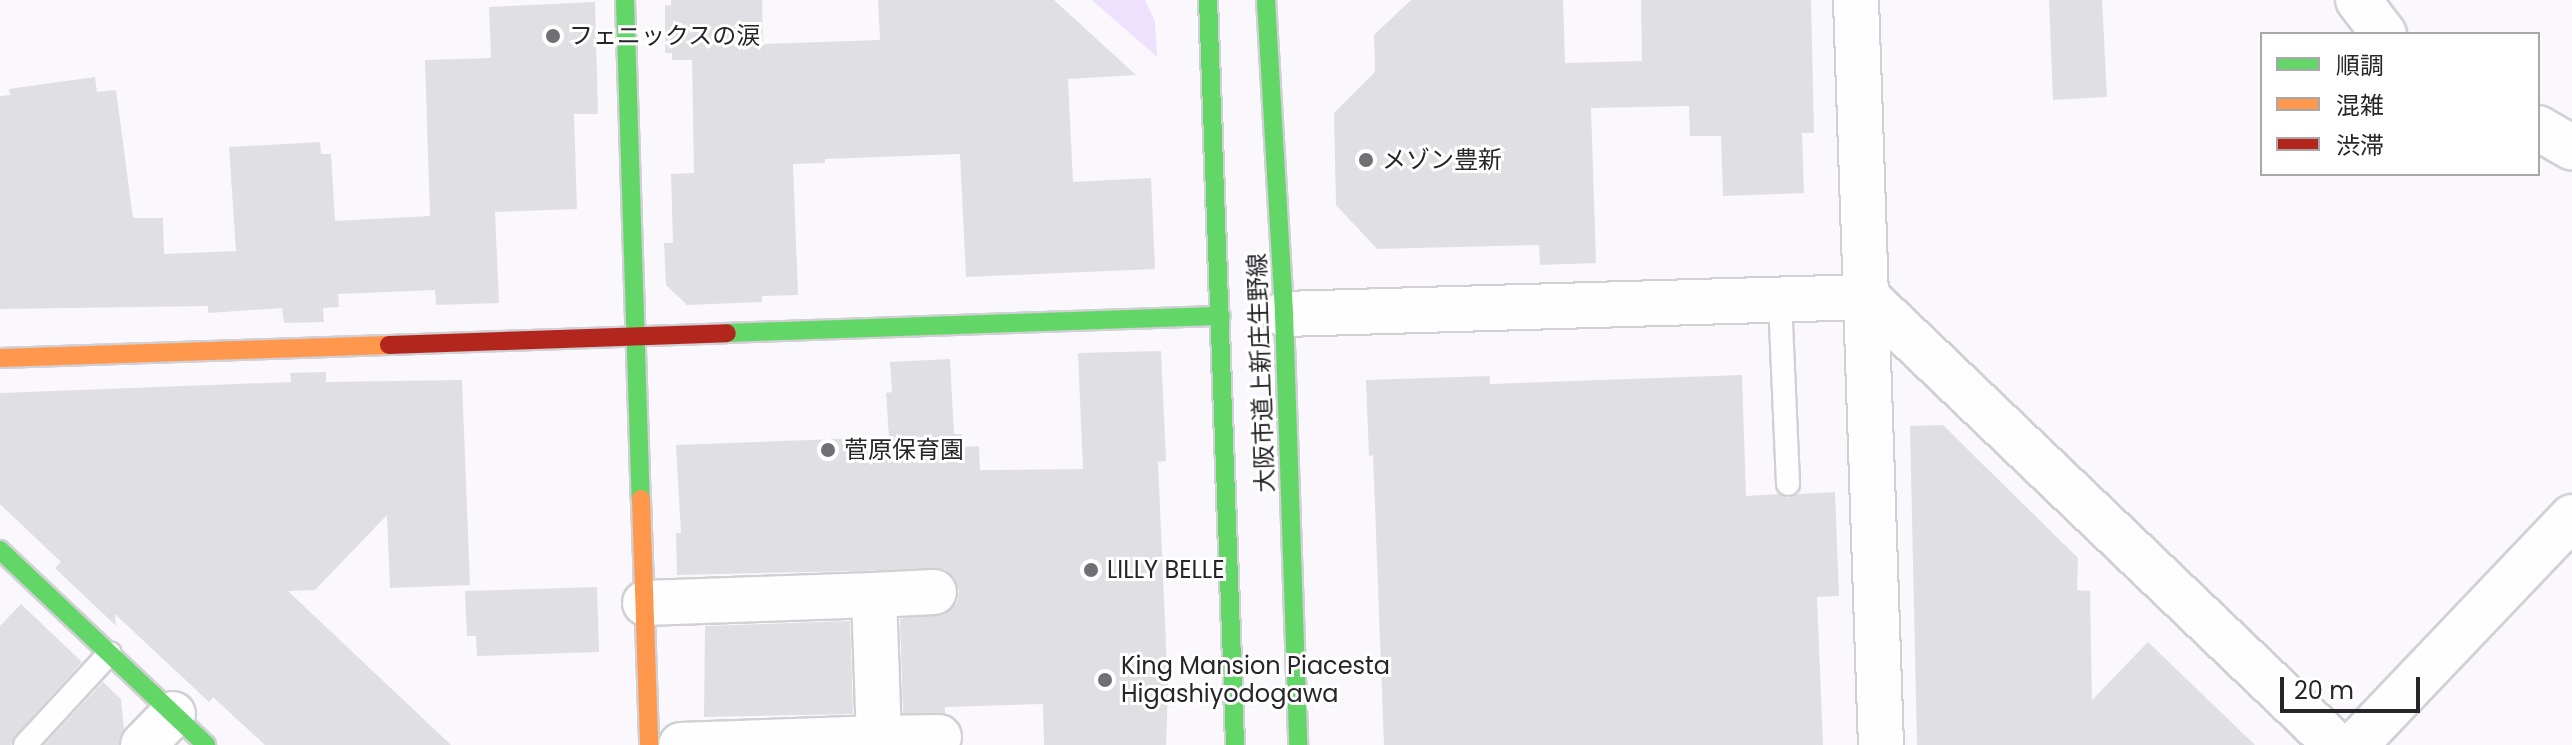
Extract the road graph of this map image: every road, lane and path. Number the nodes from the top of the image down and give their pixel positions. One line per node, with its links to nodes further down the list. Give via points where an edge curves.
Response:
1 (625, 0): 13 (street)
2 (1208, 0): 12 (street, 大阪市道上新庄生野線)
3 (1266, 0): 11 (street, 大阪市道上新庄生野線)
4 (1856, 0): 9 (street)
5 (2358, 0): 6 (street)
6 (2382, 32)
7 (2540, 129): 8 (street)
8 (2572, 148)
9 (1867, 297): 10 (street); 32 (street); 33 (street)
10 (1780, 300): 11 (street); 15 (lane)
11 (1284, 314): 31 (street, 大阪市道上新庄生野線)
12 (1221, 316): 13 (street); 30 (street, 大阪市道上新庄生野線)
13 (635, 334): 14 (street); 20 (street)
14 (0, 358)
15 (1788, 484)
16 (2572, 517): 34 (street)
17 (0, 550): 21 (street)
18 (934, 592): 19 (street)
19 (874, 595): 20 (street); 24 (street)
20 (645, 603): 28 (street)
21 (110, 653): 22 (street); 25 (lane)
22 (173, 714): 26 (street); 27 (street)
23 (939, 737): 24 (street)
24 (879, 738): 29 (street)
25 (25, 745)
26 (143, 745)
27 (206, 745)
28 (649, 745)
29 (681, 745)
30 (1235, 745)
31 (1298, 745)
32 (1881, 745)
33 (2336, 745)
34 (2355, 745)

